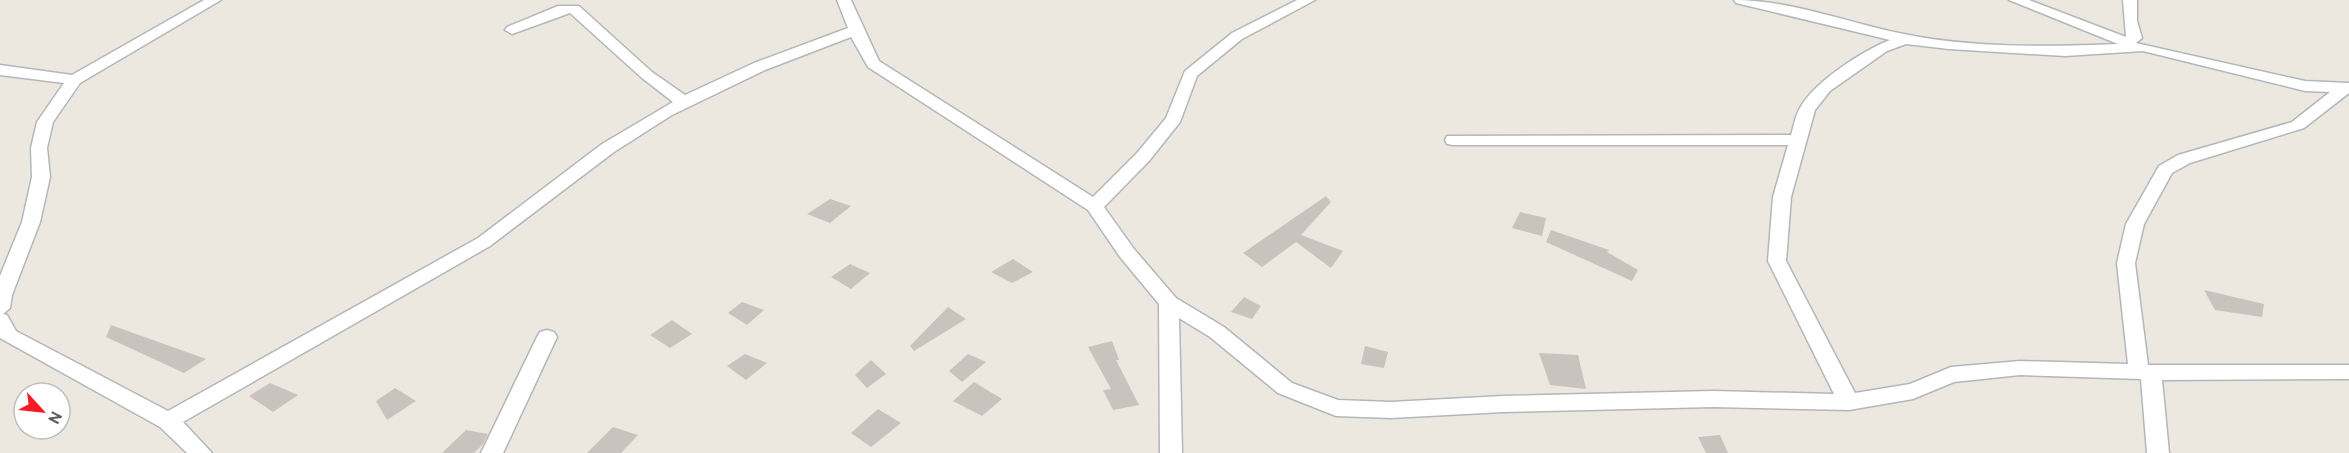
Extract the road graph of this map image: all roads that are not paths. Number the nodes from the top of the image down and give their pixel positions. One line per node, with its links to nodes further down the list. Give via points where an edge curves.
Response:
1 (214, 0): 13 (street)
2 (1308, 0): 18 (street, via 1237,36 1190,75 1174,119)
3 (1741, 0): 9 (street)
4 (2016, 0): 10 (street)
5 (2130, 0): 10 (street, via 2135,38)
6 (848, 1): 8 (street)
7 (512, 30): 15 (street, via 564,9 574,9 647,75)
8 (856, 30): 15 (street, via 746,71); 18 (street, via 873,64)
9 (1905, 39): 11 (street, via 2065,51); 17 (street, via 1882,48 1824,88 1807,109)
10 (2126, 42): 11 (street)
11 (2143, 47): 14 (street, via 2305,86)
12 (0, 70): 13 (street)
13 (74, 80): 20 (street, via 45,122 39,147 41,177 32,222)
14 (2347, 88): 23 (street, via 2298,124 2184,159 2164,170 2135,225 2126,263)
15 (685, 103): 26 (street, via 607,149 484,242)
16 (1453, 140): 17 (street)
17 (1797, 140): 25 (street, via 1782,197 1777,261)
18 (1094, 206): 19 (street)
19 (1169, 303): 25 (street, via 1217,332 1285,388 1336,408 1391,410 1713,399); 29 (street)
20 (0, 308)
21 (0, 320): 26 (street, via 9,336)
22 (546, 337): 28 (street)
23 (2145, 372): 24 (street); 25 (street, via 2020,368 1951,375 1913,391); 30 (street)
24 (2349, 372)
25 (1849, 402)
26 (168, 421): 27 (street)
27 (201, 453)
28 (492, 453)
29 (1171, 453)
30 (2158, 453)

